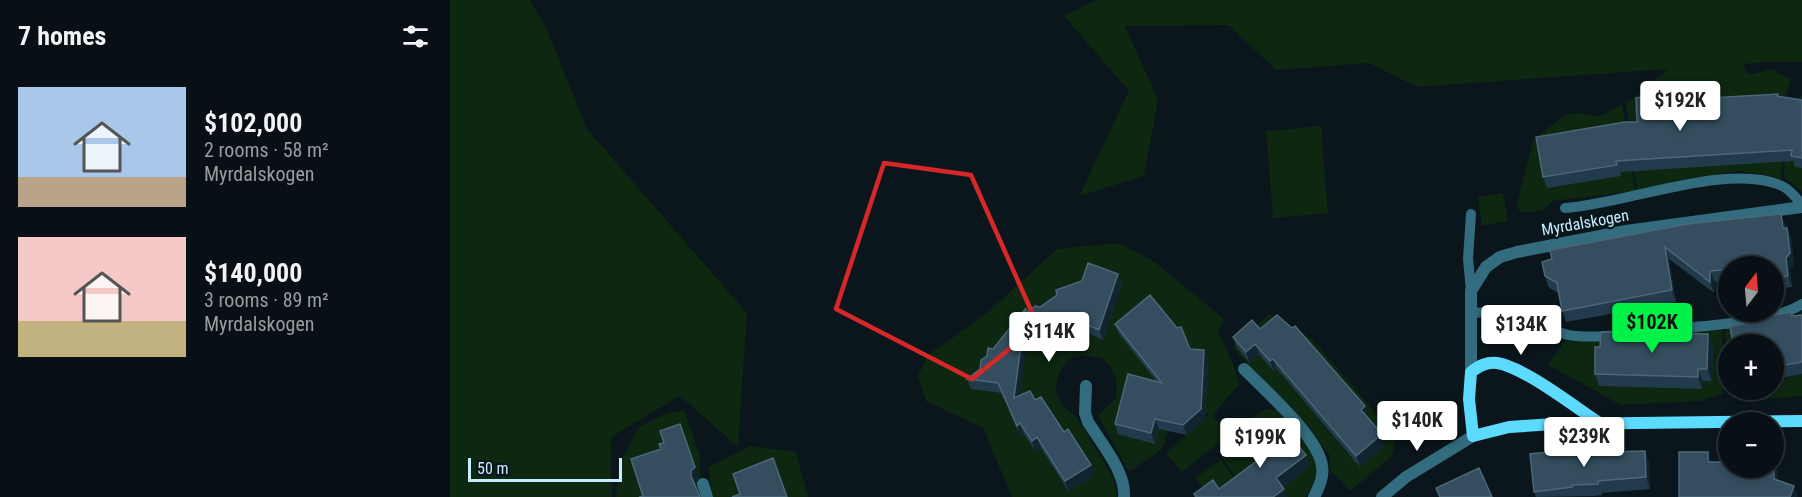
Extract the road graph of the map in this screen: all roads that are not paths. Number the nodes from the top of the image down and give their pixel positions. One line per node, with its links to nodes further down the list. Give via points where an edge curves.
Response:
1 (1802, 206): 2 (lane, via 1783,186 1739,179 1666,188 1589,207); 4 (street, Myrdalskogen, via 1626,231 1516,252 1486,267)
2 (1565, 208)
3 (1471, 214): 4 (lane)
4 (1471, 291): 6 (street)
5 (1802, 304): 6 (lane, via 1771,317 1594,336 1563,334 1518,313)
6 (1471, 313): 8 (street)
7 (1244, 369): 16 (street, via 1294,420 1316,450 1322,465)
8 (1471, 372): 11 (main road, via 1481,364 1496,363 1519,371); 12 (main road)
9 (1086, 386): 15 (street, via 1084,413 1121,475)
10 (1802, 421): 11 (main road)
11 (1601, 424): 12 (main road, via 1509,427)
12 (1473, 436): 17 (street, via 1406,477)
13 (703, 484): 14 (street)
14 (707, 497)
15 (1124, 497)
16 (1314, 497)
17 (1382, 497)

